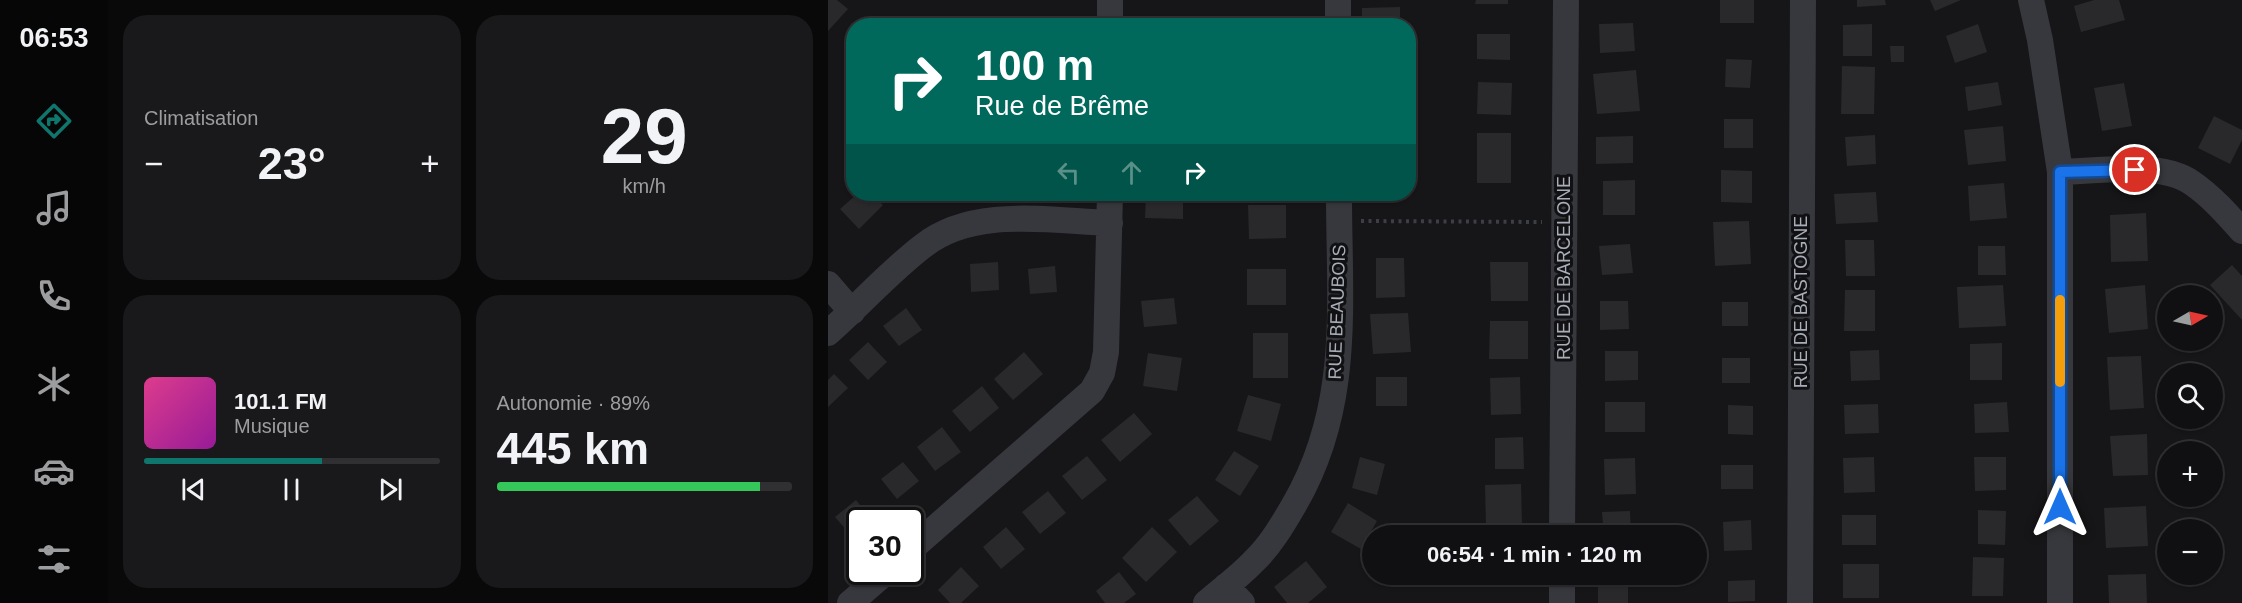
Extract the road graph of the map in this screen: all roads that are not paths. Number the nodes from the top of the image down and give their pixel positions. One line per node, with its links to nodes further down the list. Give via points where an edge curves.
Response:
1 (1110, 0): 6 (street)
2 (1338, 0): 7 (street)
3 (1566, 0): 16 (street, RUE DE BARCELONE)
4 (1803, 0): 24 (street, RUE DE BASTOGNE)
5 (2031, 0): 8 (street)
6 (1110, 18)
7 (1338, 18)
8 (2060, 172): 12 (street, via 2164,172 2191,181); 25 (street)
9 (1110, 201): 11 (street)
10 (1339, 201): 20 (street, RUE BEAUBOIS, via 1340,353 1330,422 1311,477)
11 (1110, 224): 14 (street, via 982,222 950,231 924,245); 17 (street, via 1106,352 1102,374 1092,391)
12 (2242, 231)
13 (828, 284): 14 (street)
14 (852, 312): 15 (street)
15 (828, 333)
16 (1562, 525)
17 (924, 538)
18 (871, 585): 21 (street)
19 (1562, 585): 23 (street)
20 (1234, 594): 22 (street, RUE BEAUBOIS)
21 (850, 603)
22 (1206, 603)
23 (1562, 603)
24 (1800, 603)
25 (2060, 603)

